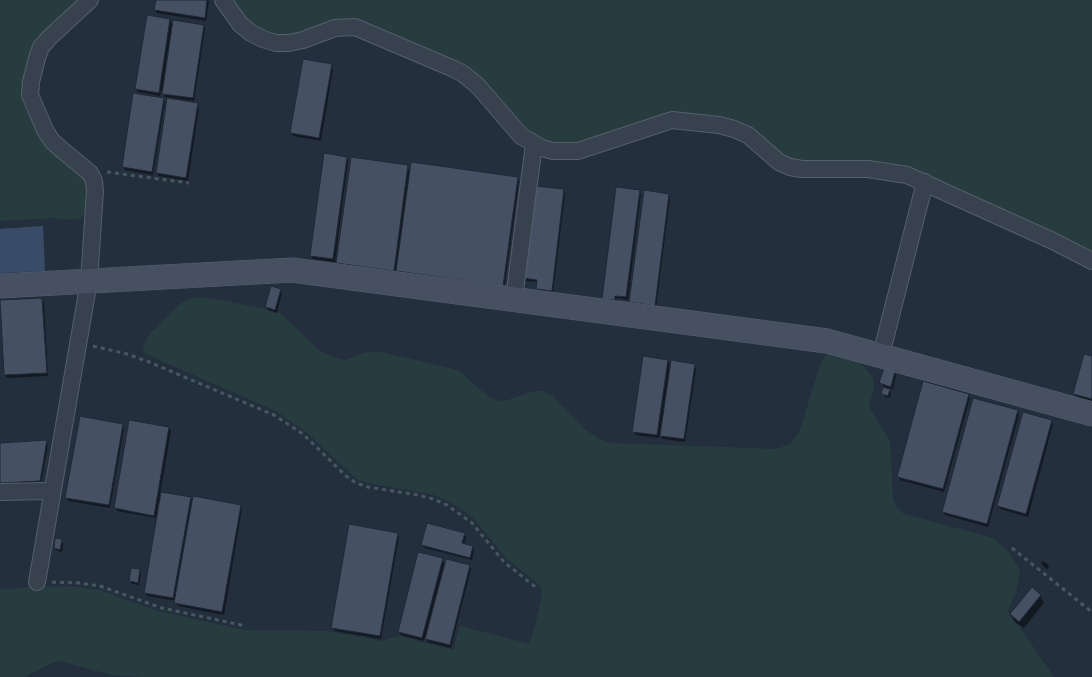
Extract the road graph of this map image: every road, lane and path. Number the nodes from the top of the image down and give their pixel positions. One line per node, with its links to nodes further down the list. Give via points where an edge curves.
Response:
1 (90, 0): 4 (street, via 41,47 30,95 52,141)
2 (224, 0): 3 (street, via 240,24 263,39 290,43 335,28 355,27 454,69 471,79 521,136)
3 (534, 144): 5 (street, via 553,151 578,151 662,122 683,120 734,129 790,167 888,171); 10 (street)
4 (92, 178): 6 (path, via 107,172); 8 (street, via 95,191)
5 (925, 182): 7 (street); 12 (street)
6 (189, 183)
7 (1092, 261)
8 (89, 281): 9 (street); 10 (street, via 292,270); 11 (street)
9 (0, 286)
10 (514, 299): 12 (street, via 798,336)
11 (78, 344): 15 (street); 18 (path, via 134,356 274,415 303,434 356,483 418,495 447,505 472,523 504,562)
12 (881, 355): 13 (street)
13 (1092, 414)
14 (0, 492): 15 (street)
15 (52, 492): 17 (street)
16 (1012, 548): 19 (path)
17 (37, 582): 20 (path, via 100,586 162,608)
18 (538, 589)
19 (1092, 612)
20 (246, 626)

